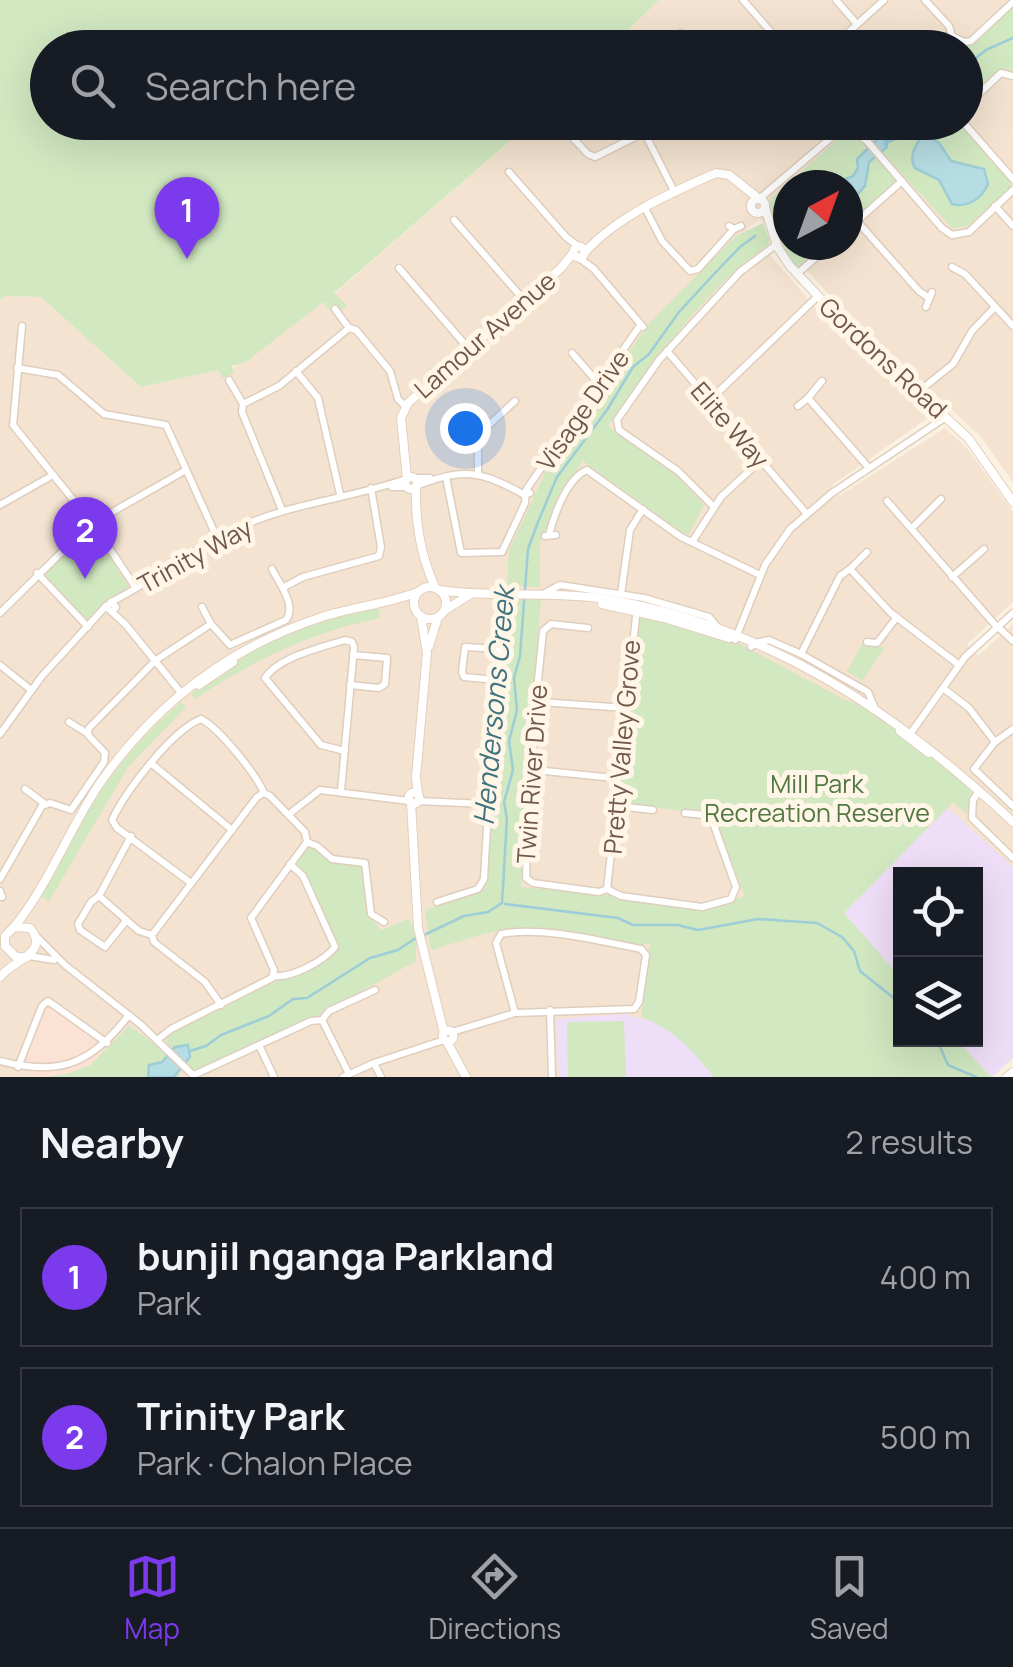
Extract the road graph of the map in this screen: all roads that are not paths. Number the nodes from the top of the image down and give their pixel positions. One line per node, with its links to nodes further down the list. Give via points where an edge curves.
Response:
1 (743, 0): 7 (street)
2 (836, 0): 6 (street)
3 (884, 0): 6 (street)
4 (925, 0): 9 (street)
5 (1013, 2): 10 (street)
6 (857, 24): 8 (street)
7 (770, 30)
8 (850, 30)
9 (949, 30)
10 (981, 30)
11 (1013, 78): 12 (street, via 1004,76)
12 (983, 90)
13 (575, 140): 14 (street, via 595,157)
14 (630, 140)
15 (648, 140): 23 (street)
16 (829, 140): 24 (street)
17 (865, 140): 21 (street)
18 (978, 140): 20 (street)
19 (509, 172): 34 (street)
20 (1013, 179)
21 (902, 180): 25 (street, via 937,220 958,231); 27 (street)
22 (1013, 190): 25 (street)
23 (675, 193): 24 (street, Lamour Avenue, via 720,172); 26 (street, Lamour Avenue)
24 (759, 204): 32 (street, Gordons Road)
25 (996, 206): 29 (street)
26 (645, 208): 30 (street, via 662,241 690,271); 34 (street, Lamour Avenue)
27 (863, 216)
28 (454, 220): 42 (street)
29 (1013, 226)
30 (735, 227)
31 (863, 228): 41 (street)
32 (773, 234)
33 (773, 247): 49 (street)
34 (579, 252): 42 (street, Lamour Avenue); 55 (street, Visage Drive, via 641,327)
35 (788, 260): 39 (street, Gordons Road)
36 (813, 260): 39 (street)
37 (952, 267): 43 (street, via 962,269)
38 (399, 268): 48 (street)
39 (797, 274): 40 (street, Gordons Road)
40 (818, 296): 56 (street, Gordons Road); 58 (street)
41 (929, 299)
42 (524, 300): 48 (street, Lamour Avenue)
43 (995, 307): 46 (street); 56 (street, via 953,364)
44 (335, 309): 47 (street)
45 (22, 326): 51 (street)
46 (1013, 326)
47 (348, 328): 52 (street); 61 (street, via 387,366 396,396)
48 (468, 348): 61 (street, Lamour Avenue)
49 (667, 351): 58 (street, Elite Way); 78 (street, via 617,426)
50 (572, 353): 55 (street)
51 (17, 368): 66 (street, via 55,373 100,412 163,427); 68 (street, via 13,425)
52 (296, 371): 60 (street); 73 (street, via 318,398)
53 (229, 380): 60 (street)
54 (822, 380): 57 (street)
55 (600, 386): 72 (street, Visage Drive)
56 (920, 394): 63 (street, Gordons Road)
57 (808, 398): 62 (street); 65 (street)
58 (710, 400): 64 (street, Elite Way)
59 (516, 401): 67 (street, via 478,436)
60 (243, 404): 79 (street)
61 (406, 404): 70 (street, via 401,422)
62 (798, 406)
63 (944, 415): 65 (street); 74 (street, Gordons Road)
64 (761, 460): 78 (street); 81 (street, Elite Way)
65 (869, 468): 81 (street)
66 (186, 470): 82 (street); 85 (street)
67 (478, 473): 69 (street); 72 (street)
68 (53, 475): 77 (street); 82 (street)
69 (446, 477): 70 (street); 72 (street, Visage Drive, via 461,553 502,552)
70 (411, 483): 71 (street, Trinity Way); 89 (street)
71 (372, 488): 73 (street, Trinity Way); 96 (street, via 379,556)
72 (526, 492)
73 (340, 494): 79 (street, Trinity Way)
74 (1011, 495)
75 (941, 499): 83 (street)
76 (887, 501): 83 (street)
77 (0, 505)
78 (713, 506): 86 (street)
79 (281, 508): 85 (street, Trinity Way)
80 (643, 509): 84 (street, via 584,470 569,488); 86 (street); 101 (street, via 630,530)
81 (805, 512): 93 (street)
82 (91, 528): 92 (street); 95 (street)
83 (913, 528): 94 (street)
84 (550, 536)
85 (216, 538): 95 (street, Trinity Way)
86 (692, 542): 93 (street)
87 (984, 548): 94 (street)
88 (867, 552): 91 (street)
89 (424, 559): 97 (street); 98 (street)
90 (272, 569): 96 (street)
91 (850, 569): 110 (street); 121 (street, via 840,576)
92 (37, 573): 106 (street); 113 (street)
93 (760, 575): 116 (street)
94 (952, 578): 112 (street)
95 (136, 588): 104 (street, Trinity Way)
96 (284, 588): 111 (street, via 288,618 238,644 228,644)
97 (437, 588): 98 (street); 99 (street); 108 (street, via 446,601)
98 (419, 591): 102 (street); 107 (street)
99 (476, 592): 100 (street); 108 (street)
100 (542, 594): 101 (street, via 560,585); 105 (street)
101 (621, 594): 115 (street, via 704,615)
102 (379, 602): 107 (street); 132 (street, via 275,635)
103 (202, 607): 111 (street)
104 (112, 608): 113 (street, Trinity Way); 125 (street)
105 (637, 608): 115 (street); 116 (street); 134 (street, Pretty Valley Grove)
106 (0, 610)
107 (418, 613): 108 (street); 120 (street)
108 (441, 614): 120 (street)
109 (1013, 614): 112 (street)
110 (897, 617): 118 (street, via 877,643); 127 (street)
111 (211, 624): 125 (street)
112 (998, 627): 117 (street); 127 (street)
113 (88, 628): 131 (street, Trinity Way)
114 (588, 628): 133 (street, Twin River Drive, via 544,628)
115 (720, 629): 116 (street)
116 (737, 637): 119 (street)
117 (1013, 640)
118 (867, 642)
119 (753, 645): 121 (street, via 769,640); 135 (street)
120 (427, 654): 150 (street)
121 (801, 654): 135 (street, via 868,692)
122 (353, 655): 123 (street); 129 (street); 142 (street, via 348,640 265,678 320,746)
123 (387, 658): 124 (street); 129 (street, via 383,687)
124 (398, 659)
125 (156, 660): 132 (street); 138 (street)
126 (0, 665): 131 (street)
127 (959, 666): 130 (street)
128 (497, 680): 128 (street, via 500,649 466,646 466,678); 152 (street)
129 (350, 685): 142 (street)
130 (943, 688): 140 (street); 141 (street)
131 (31, 690): 139 (street, Trinity Way)
132 (184, 694): 167 (street, via 129,746 95,791)
133 (540, 702): 134 (street); 144 (street, Twin River Drive)
134 (626, 708): 145 (street, Pretty Valley Grove)
135 (876, 709): 140 (street)
136 (68, 722): 138 (street)
137 (1013, 730): 141 (street)
138 (87, 733): 151 (street, via 104,762 71,810)
139 (0, 734)
140 (910, 734): 148 (street)
141 (995, 742): 154 (street, via 974,769)
142 (344, 751): 147 (street)
143 (152, 764): 149 (street, via 204,720); 159 (street); 160 (street, via 113,818)
144 (535, 770): 145 (street); 166 (street, Twin River Drive, via 529,782 526,880)
145 (614, 778): 153 (street, Pretty Valley Grove)
146 (25, 788): 151 (street)
147 (341, 791): 150 (street); 157 (street, via 318,790)
148 (979, 791): 158 (street); 162 (street, via 972,818)
149 (264, 794): 157 (street); 159 (street)
150 (414, 798): 152 (street); 188 (street, via 418,928)
151 (45, 804): 164 (street)
152 (486, 804): 169 (street, via 482,884)
153 (616, 806): 155 (street); 166 (street, Pretty Valley Grove)
154 (1013, 806)
155 (653, 810)
156 (685, 813): 166 (street, Twin River Drive, via 712,820 736,887 733,897 702,907 621,896)
157 (288, 815): 161 (street)
158 (1013, 822)
159 (232, 830): 165 (street)
160 (131, 836): 165 (street); 168 (street)
161 (307, 842): 163 (street); 171 (street, via 332,859 365,863 370,912)
162 (1013, 858)
163 (290, 864): 180 (street, via 251,918); 180 (street, via 305,880 335,947 286,976)
164 (0, 879)
165 (191, 883): 175 (street)
166 (607, 888)
167 (36, 894): 173 (street); 174 (street)
168 (99, 896): 170 (street); 170 (street, via 79,922 83,932 104,947)
169 (437, 902)
170 (126, 920): 175 (street)
171 (384, 922)
172 (0, 926): 173 (street)
173 (13, 928): 174 (street, via 25,926); 176 (street)
174 (35, 934): 177 (street); 178 (street)
175 (152, 935): 183 (street, via 208,985)
176 (3, 941): 177 (street, via 16,957); 179 (street)
177 (28, 956): 178 (street); 181 (street)
178 (64, 965): 186 (street)
179 (0, 968)
180 (274, 976): 183 (street)
181 (0, 977)
182 (375, 990): 187 (street)
183 (220, 1005): 189 (street)
184 (550, 1010): 185 (street); 185 (street, via 634,1009 646,955 641,948 517,930 501,934 496,943); 197 (street)
185 (515, 1012): 188 (street)
186 (129, 1015): 189 (street); 190 (street)
187 (322, 1020): 191 (street); 196 (street)
188 (448, 1036): 193 (street); 200 (street)
189 (158, 1040): 195 (street)
190 (106, 1043): 194 (street, via 66,1068); 194 (street, via 48,1001)
191 (258, 1045): 195 (street); 198 (street)
192 (0, 1061): 194 (street)
193 (374, 1062): 196 (street); 199 (street)
194 (18, 1067)
195 (193, 1076)
196 (346, 1076)
197 (552, 1076)
198 (274, 1077)
199 (381, 1077)
200 (466, 1077)

